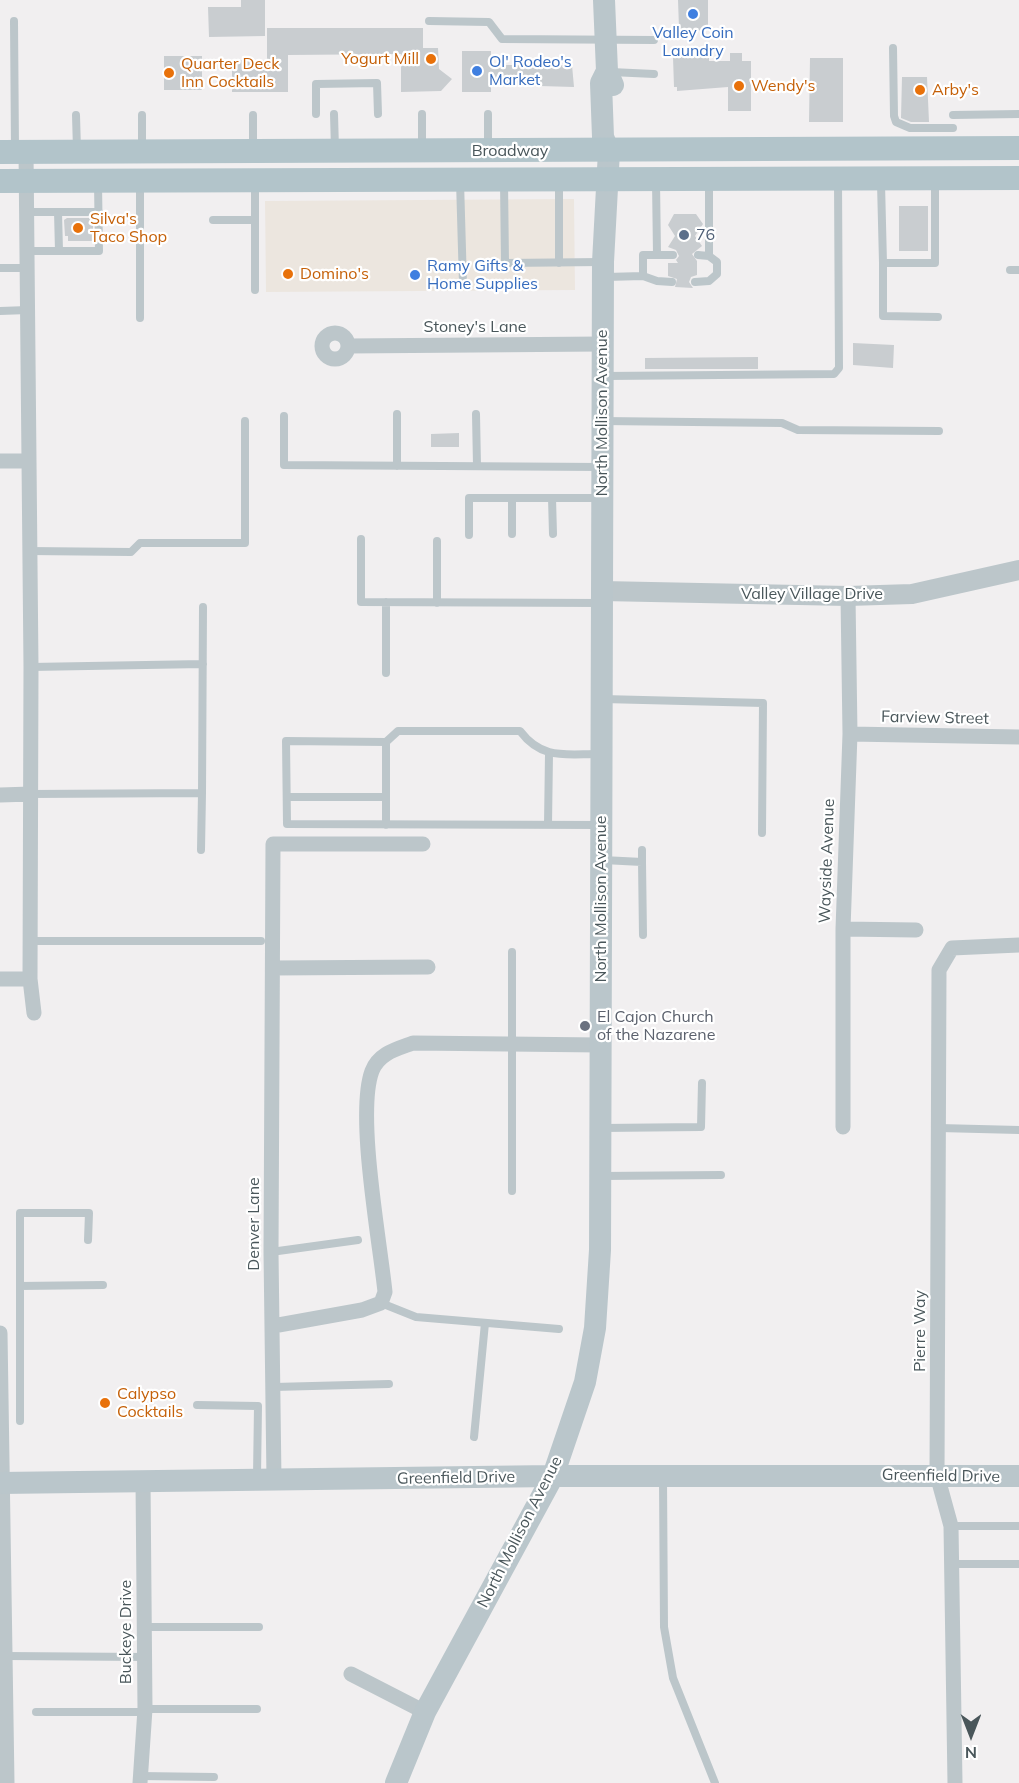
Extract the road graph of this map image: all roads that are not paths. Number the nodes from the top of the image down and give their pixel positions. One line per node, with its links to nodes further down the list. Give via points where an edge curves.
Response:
1 (604, 0): 4 (main road, North Mollison Avenue)
2 (14, 21): 22 (lane)
3 (429, 21): 4 (lane, via 489,22 502,39)
4 (605, 37): 5 (lane); 7 (main road, North Mollison Avenue)
5 (654, 40)
6 (893, 48): 19 (lane, via 896,122 910,128)
7 (607, 71): 8 (lane); 21 (main road, North Mollison Avenue, via 613,82 616,138)
8 (654, 74)
9 (316, 114): 11 (lane, via 316,84 336,83 377,83)
10 (334, 114): 26 (lane)
11 (378, 114)
12 (422, 114): 27 (lane)
13 (488, 114): 28 (lane)
14 (1019, 114): 18 (lane)
15 (76, 115): 23 (lane)
16 (142, 115): 24 (lane)
17 (253, 115): 25 (lane)
18 (953, 115)
19 (953, 128)
20 (1019, 148): 21 (main road, Broadway)
21 (609, 151): 28 (main road, Broadway); 39 (main road, North Mollison Avenue)
22 (14, 152): 23 (main road, Broadway); 42 (street)
23 (77, 152): 24 (main road, Broadway)
24 (142, 152): 25 (main road, Broadway)
25 (253, 152): 26 (main road, Broadway)
26 (335, 152): 27 (main road, Broadway)
27 (422, 152): 28 (main road, Broadway)
28 (488, 152)
29 (881, 178): 30 (main road, Broadway); 33 (main road, Broadway); 56 (lane)
30 (935, 178): 31 (main road, Broadway); 56 (lane, via 935,263)
31 (1019, 178)
32 (709, 179): 33 (main road, Broadway); 40 (main road, Broadway); 54 (lane)
33 (838, 179): 71 (lane, via 839,368 834,374)
34 (140, 180): 35 (main road, Broadway); 43 (main road, Broadway); 68 (lane)
35 (255, 180): 36 (main road, Broadway); 48 (lane)
36 (460, 180): 37 (main road, Broadway); 63 (lane)
37 (504, 180): 38 (main road, Broadway); 55 (lane, via 505,263)
38 (559, 180): 39 (main road, Broadway); 55 (lane)
39 (610, 180): 40 (main road, Broadway); 59 (main road, North Mollison Avenue)
40 (656, 180): 51 (lane)
41 (0, 181): 42 (main road, Broadway)
42 (29, 181): 43 (main road, Broadway); 44 (street)
43 (98, 181): 46 (lane)
44 (28, 212): 45 (lane); 49 (street)
45 (58, 212): 46 (lane); 50 (lane)
46 (99, 212): 50 (lane, via 99,251)
47 (213, 220): 48 (lane)
48 (255, 220): 64 (lane)
49 (28, 251): 50 (lane); 58 (street)
50 (59, 251)
51 (657, 255): 52 (lane); 60 (lane, via 643,255)
52 (673, 255)
53 (698, 255): 54 (lane)
54 (709, 255): 62 (lane, via 717,262 717,274 709,281)
55 (559, 263): 59 (lane)
56 (883, 263): 67 (lane, via 883,316)
57 (0, 268): 58 (lane)
58 (28, 268): 66 (street)
59 (603, 269): 60 (lane); 69 (main road, North Mollison Avenue)
60 (643, 276): 61 (lane)
61 (672, 282)
62 (695, 282)
63 (463, 284)
64 (255, 290)
65 (0, 310): 66 (lane)
66 (28, 310): 79 (street)
67 (938, 317)
68 (140, 318)
69 (602, 344): 70 (street, Stoney's Lane); 71 (main road, North Mollison Avenue)
70 (348, 346)
71 (602, 376): 76 (main road, North Mollison Avenue)
72 (396, 414): 80 (lane)
73 (476, 414): 81 (lane)
74 (284, 416): 80 (lane, via 284,465)
75 (245, 421): 91 (lane, via 245,543 140,543 131,552)
76 (602, 422): 77 (lane, via 782,423 798,430); 82 (main road, North Mollison Avenue)
77 (939, 431)
78 (0, 461): 79 (street)
79 (28, 461): 91 (street)
80 (397, 466): 81 (lane)
81 (477, 466): 82 (lane)
82 (602, 467): 85 (main road, North Mollison Avenue)
83 (512, 498): 84 (lane); 86 (lane); 88 (lane, via 469,498)
84 (552, 498): 85 (lane); 87 (lane)
85 (602, 498): 94 (main road, North Mollison Avenue)
86 (512, 534)
87 (552, 534)
88 (469, 535)
89 (361, 539): 95 (lane, via 361,602)
90 (437, 541): 96 (lane)
91 (29, 551): 99 (street)
92 (1019, 570): 93 (street, Valley Village Drive, via 912,594)
93 (848, 596): 94 (street, Valley Village Drive); 102 (street, Wayside Avenue)
94 (602, 597): 96 (lane); 101 (main road, North Mollison Avenue)
95 (386, 602): 96 (lane); 100 (lane)
96 (437, 603)
97 (203, 607): 98 (lane)
98 (203, 664): 99 (lane); 107 (lane)
99 (31, 667): 108 (street)
100 (386, 673)
101 (602, 699): 106 (main road, North Mollison Avenue); 115 (lane, via 762,703)
102 (850, 735): 103 (street, Farview Street); 121 (street, Wayside Avenue)
103 (1019, 736)
104 (386, 742): 105 (lane, via 398,731 520,731 531,745); 110 (lane, via 286,741); 111 (lane)
105 (549, 754): 106 (lane); 113 (lane)
106 (601, 754): 114 (main road, North Mollison Avenue)
107 (202, 793): 108 (lane); 117 (lane)
108 (31, 794): 109 (street); 124 (street)
109 (0, 795)
110 (287, 797): 111 (lane); 112 (lane, via 287,824)
111 (386, 797): 112 (lane)
112 (386, 825): 113 (lane)
113 (548, 825): 114 (lane)
114 (601, 825): 119 (main road, North Mollison Avenue)
115 (762, 833)
116 (423, 844): 129 (street, Denver Lane, via 273,844)
117 (201, 850)
118 (642, 850): 120 (lane)
119 (601, 860): 120 (lane); 134 (main road, North Mollison Avenue)
120 (642, 862): 123 (lane)
121 (843, 929): 122 (street); 136 (street, Wayside Avenue)
122 (916, 930)
123 (643, 935)
124 (30, 941): 125 (lane); 131 (street)
125 (261, 941)
126 (1019, 945): 138 (street, Pierre Way, via 952,948 939,970)
127 (512, 952): 133 (lane)
128 (428, 967): 129 (street)
129 (273, 968): 145 (street, Denver Lane)
130 (0, 979): 131 (street)
131 (30, 979): 132 (street)
132 (34, 1013)
133 (513, 1044): 134 (street); 142 (lane); 148 (street, via 413,1043 386,1053 373,1069 367,1132 385,1292)
134 (601, 1046): 137 (main road, North Mollison Avenue)
135 (702, 1083): 137 (lane, via 701,1126)
136 (843, 1127)
137 (601, 1128): 141 (main road, North Mollison Avenue)
138 (939, 1128): 139 (lane); 158 (street, Pierre Way)
139 (1019, 1130)
140 (720, 1175): 141 (lane)
141 (600, 1176): 159 (main road, North Mollison Avenue, via 595,1328 585,1382)
142 (512, 1191)
143 (88, 1240): 147 (lane, via 89,1213 20,1213)
144 (358, 1240): 145 (lane)
145 (271, 1252): 150 (street, Denver Lane)
146 (103, 1285): 147 (lane)
147 (20, 1286): 156 (lane)
148 (381, 1303): 149 (lane, via 416,1317); 150 (street)
149 (485, 1323): 151 (lane); 157 (lane)
150 (273, 1326): 154 (street, Denver Lane)
151 (559, 1329)
152 (0, 1333): 164 (street)
153 (389, 1384): 154 (lane)
154 (274, 1387): 163 (street, Denver Lane)
155 (196, 1405): 163 (lane, via 258,1406)
156 (20, 1420)
157 (474, 1437)
158 (937, 1475): 160 (main road, Greenfield Drive); 161 (main road, Greenfield Drive); 165 (street, Pierre Way)
159 (553, 1476): 161 (main road, Greenfield Drive); 163 (main road, Greenfield Drive); 178 (main road, North Mollison Avenue)
160 (1019, 1476)
161 (663, 1478): 183 (lane, via 664,1627 673,1678)
162 (143, 1481): 163 (main road, Greenfield Drive); 164 (main road, Greenfield Drive); 170 (street, Buckeye Drive)
163 (266, 1481)
164 (1, 1483): 169 (street)
165 (951, 1526): 166 (lane); 167 (street, Pierre Way)
166 (1019, 1526)
167 (951, 1564): 168 (lane); 184 (street, Pierre Way)
168 (1019, 1564)
169 (3, 1625): 172 (street)
170 (144, 1627): 171 (lane); 173 (street, Buckeye Drive)
171 (259, 1627)
172 (6, 1656): 173 (lane); 181 (street)
173 (144, 1657): 176 (street, Buckeye Drive)
174 (351, 1674): 178 (street)
175 (257, 1709): 176 (lane)
176 (144, 1710): 177 (lane); 180 (street, Buckeye Drive)
177 (36, 1712)
178 (425, 1712): 182 (main road, North Mollison Avenue)
179 (214, 1777): 180 (lane)
180 (140, 1780)
181 (7, 1783)
182 (396, 1783)
183 (715, 1783)
184 (955, 1783)

